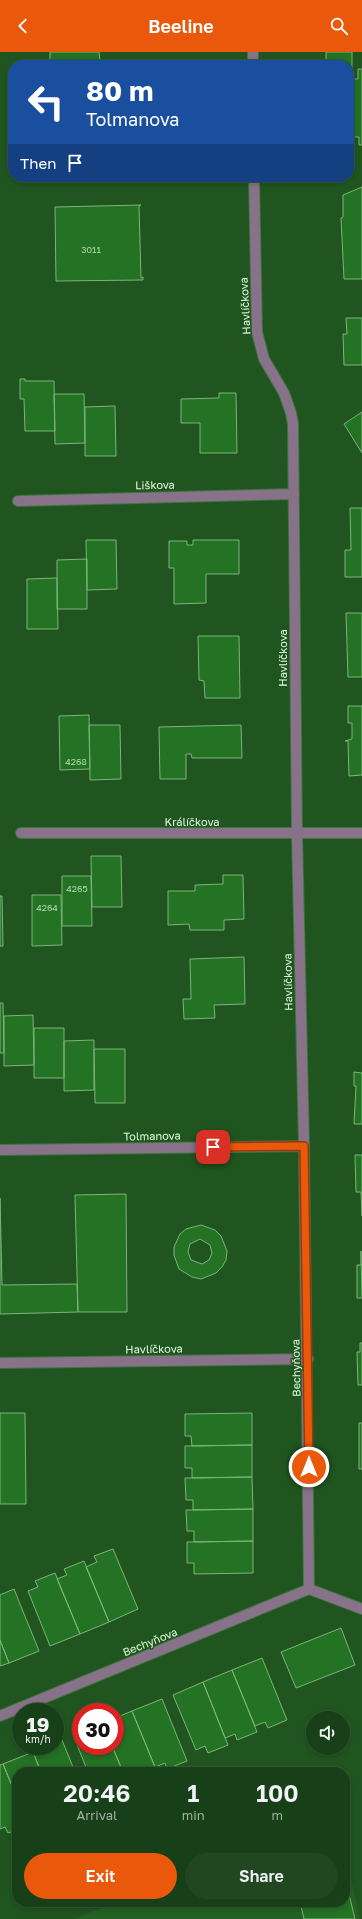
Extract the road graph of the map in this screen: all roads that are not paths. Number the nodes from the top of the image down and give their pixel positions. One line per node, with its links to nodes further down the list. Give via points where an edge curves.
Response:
1 (254, 182): 2 (street, Havlíčkova, via 257,332 264,359 284,393 291,413)
2 (294, 494): 3 (street, Liškova); 6 (street, Havlíčkova)
3 (18, 500)
4 (21, 833): 6 (street, Králíčkova)
5 (362, 833): 6 (street, Králíčkova)
6 (297, 834): 7 (street, Havlíčkova)
7 (304, 1146): 8 (street, Tolmanova); 9 (street, Bechyňova)
8 (0, 1150)
9 (308, 1359): 10 (street, Havlíčkova); 11 (street, Bechyňova)
10 (0, 1362)
11 (310, 1590): 12 (street); 13 (street, Bechyňova)
12 (362, 1610)
13 (0, 1716)

